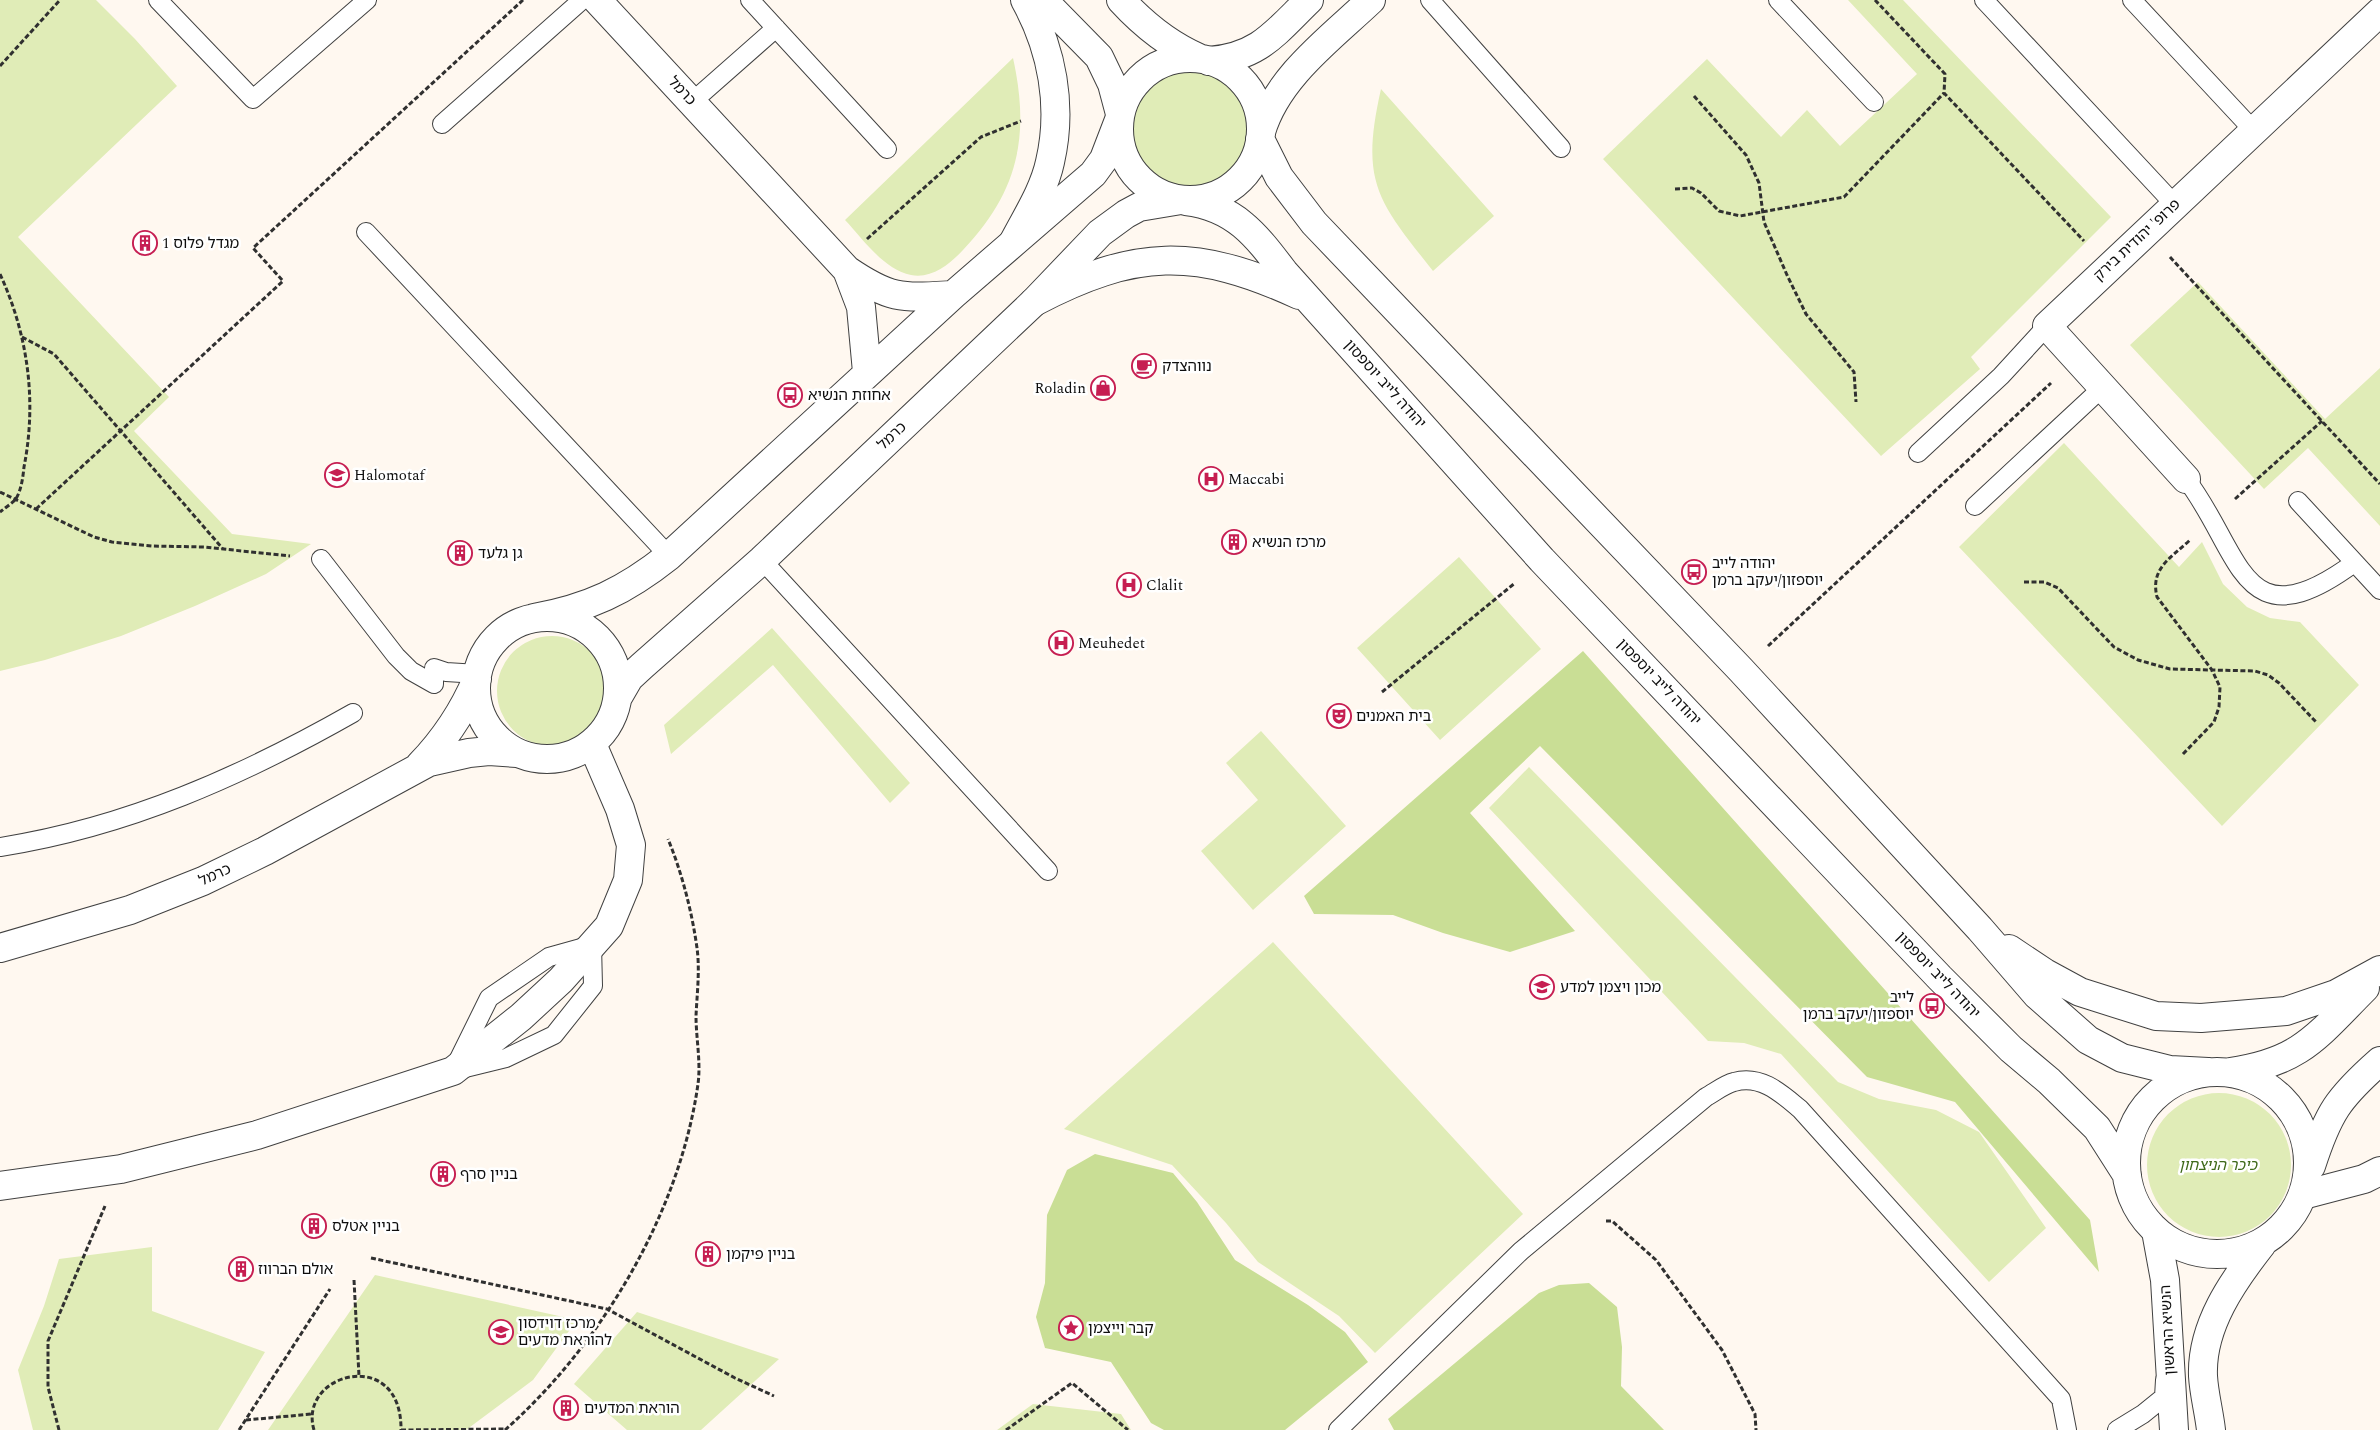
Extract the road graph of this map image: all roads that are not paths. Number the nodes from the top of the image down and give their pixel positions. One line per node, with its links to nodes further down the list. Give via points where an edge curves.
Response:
1 (158, 0): 2 (lane, via 254,99)
2 (367, 0)
3 (582, 0): 21 (lane)
4 (598, 0): 18 (street, כרמל)
5 (750, 0): 16 (lane)
6 (1025, 0): 29 (street, via 1046,47 1053,77 1055,135 1050,163 1040,190)
7 (1044, 0): 20 (street, via 1099,57 1112,84)
8 (1121, 0): 17 (street, via 1165,40)
9 (1309, 0): 17 (street, via 1264,44 1236,58)
10 (1371, 0): 23 (street, via 1288,79 1270,106)
11 (1430, 0): 24 (lane)
12 (1778, 0): 19 (lane)
13 (1984, 0): 27 (lane)
14 (2132, 0): 22 (lane)
15 (2380, 12): 22 (street, פרופ' יהודית בירק)
16 (776, 28): 18 (lane); 25 (lane)
17 (1204, 60): 20 (street, via 1167,62 1148,71 1133,86); 23 (street, via 1237,76 1250,91 1259,110)
18 (692, 102): 30 (street, כרמל)
19 (1874, 102)
20 (1120, 117): 26 (street, via 1118,131 1123,153 1134,173 1159,194); 29 (street, via 1104,159 1093,174)
21 (442, 124)
22 (2254, 131): 27 (street, פרופ' יהודית בירק)
23 (1260, 136): 26 (street, via 1254,160 1235,184 1217,195); 55 (street, via 1279,177 1314,224 1741,670)
24 (1561, 148)
25 (887, 149)
26 (1184, 201): 32 (street, יהודה לייב יוספסון, via 1204,203 1223,210 1244,224); 33 (street, כרמל, via 1139,207 1126,214 1100,233)
27 (2175, 205): 34 (street, פרופ' יהודית בירק)
28 (366, 232): 41 (lane)
29 (1014, 241): 31 (street)
30 (844, 266): 31 (street, כרמל, via 872,286 899,296); 35 (street, כרמל, via 861,307)
31 (953, 295): 35 (street)
32 (1308, 299): 33 (street, via 1259,276 1231,268 1154,260 1130,263 1087,276); 61 (street, יהודה לייב יוספסון, via 1542,560 1933,971 2097,1128)
33 (1034, 302): 43 (street, כרמל)
34 (2046, 326): 36 (street); 37 (lane, via 2002,376)
35 (867, 372): 41 (street)
36 (2103, 386): 38 (street); 40 (lane)
37 (1918, 453)
38 (2186, 479): 44 (lane, via 2201,498 2232,559 2244,575 2268,593 2281,596 2309,591)
39 (2298, 501): 44 (lane)
40 (1975, 506)
41 (668, 556): 46 (street, via 640,579 608,596 576,609)
42 (321, 559): 47 (lane, via 411,671 434,684 434,668)
43 (762, 560): 48 (street, כרמל, via 629,678); 54 (lane)
44 (2354, 563): 45 (lane)
45 (2380, 590)
46 (534, 618): 47 (street, via 513,626 494,640); 48 (street, via 566,620 595,636 614,664)
47 (477, 677): 51 (street, via 477,701 485,723 499,741); 52 (street, כרמל, via 452,726 434,751)
48 (618, 698): 50 (street, via 612,718)
49 (353, 713): 53 (lane, via 252,767 147,811 92,828)
50 (592, 744): 51 (street, via 560,759 539,759); 63 (street, via 620,809 631,845 628,880 608,926 561,980 521,1017 453,1071 257,1135 121,1169)
51 (518, 753): 52 (street, כרמל, via 459,754)
52 (416, 768): 56 (street, כרמל, via 300,833 203,882 130,910)
53 (0, 847)
54 (1048, 871)
55 (1980, 928): 57 (street, via 2045,973 2080,992 2156,1016 2201,1018 2286,1011 2336,994); 59 (street, via 2037,995 2088,1040 2122,1058 2144,1065 2170,1070)
56 (0, 948)
57 (2380, 971): 59 (street, via 2304,1047 2275,1063)
58 (2380, 1061): 62 (street, via 2344,1094 2330,1114)
59 (2218, 1072): 61 (street, via 2174,1082 2146,1106 2129,1139); 62 (street, via 2266,1086 2293,1113 2308,1149)
60 (2380, 1171): 62 (street, via 2364,1180)
61 (2126, 1175): 64 (street, via 2136,1205)
62 (2306, 1185): 65 (street, via 2287,1223)
63 (0, 1186)
64 (2156, 1231): 65 (street, via 2176,1245 2200,1254 2226,1255); 66 (street, הנשיא הראשון, via 2166,1280)
65 (2262, 1244): 71 (street, via 2239,1274 2213,1321 2205,1349 2203,1376)
66 (2170, 1337): 69 (lane, via 2164,1397); 70 (street, הנשיא הראשון)
67 (1338, 1430): 68 (lane, via 1550,1226 1706,1097 1734,1082 1759,1080 1800,1109 2061,1400)
68 (2067, 1430)
69 (2117, 1430)
70 (2174, 1430)
71 (2211, 1430)

